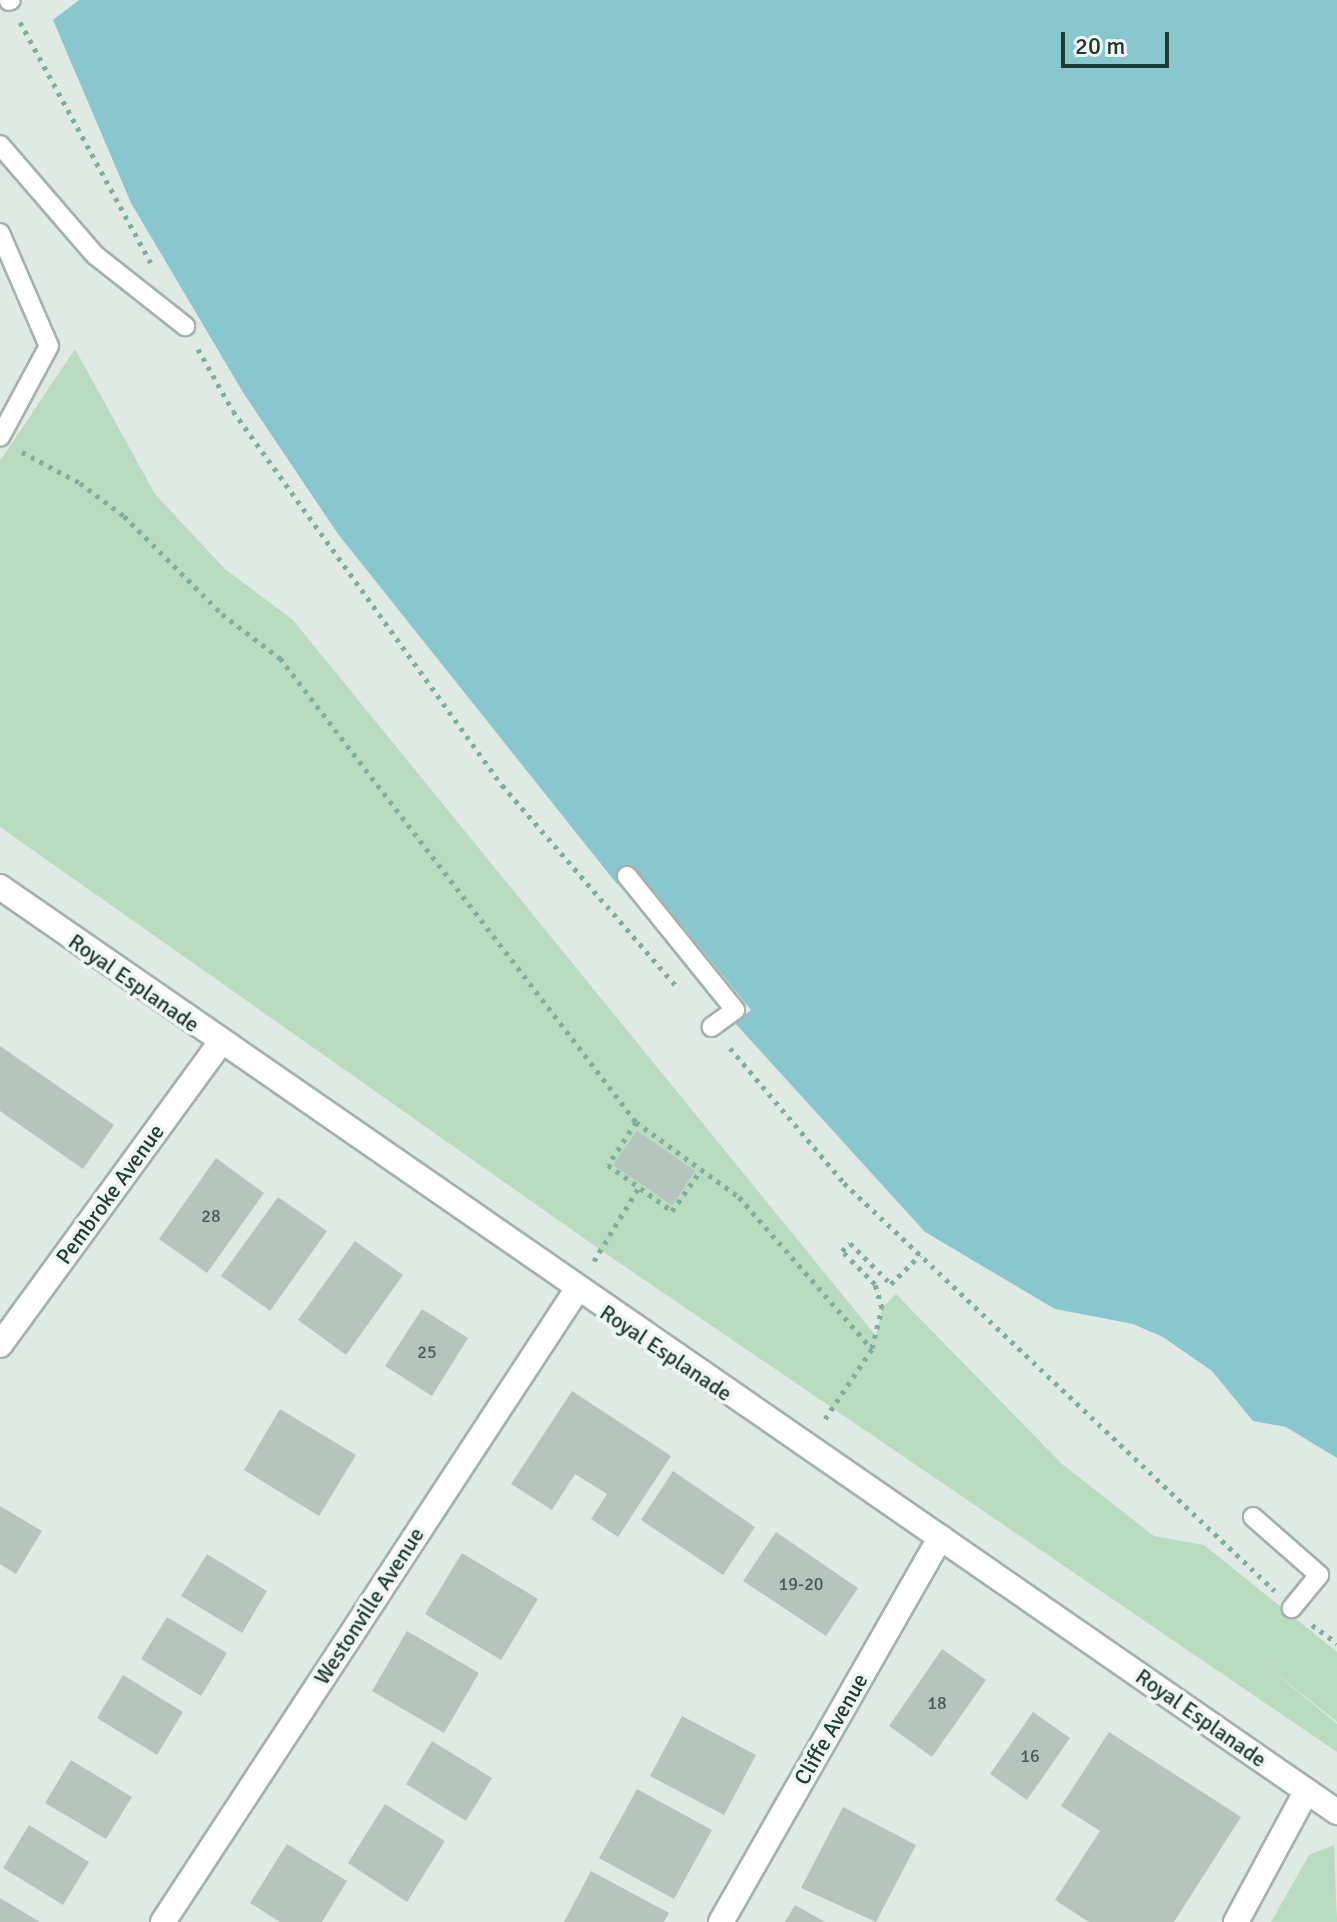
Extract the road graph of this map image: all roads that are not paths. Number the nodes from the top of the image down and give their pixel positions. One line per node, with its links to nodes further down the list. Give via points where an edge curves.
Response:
1 (0, 145): 3 (lane, via 95,255)
2 (0, 233): 4 (lane, via 49,346)
3 (185, 326)
4 (7, 442)
5 (627, 876): 7 (lane, via 735,1010)
6 (0, 887): 8 (street, Royal Esplanade)
7 (712, 1027)
8 (220, 1043): 9 (street, Royal Esplanade); 10 (street, Pembroke Avenue)
9 (576, 1291): 12 (street, Royal Esplanade); 16 (street, Westonville Avenue)
10 (0, 1345)
11 (1253, 1517): 13 (lane, via 1319,1575)
12 (941, 1537): 14 (street, Royal Esplanade); 17 (street, Cliffe Avenue)
13 (1292, 1608)
14 (1306, 1792): 15 (street, Royal Esplanade); 18 (street)
15 (1337, 1812)
16 (163, 1922)
17 (721, 1922)
18 (1236, 1922)

